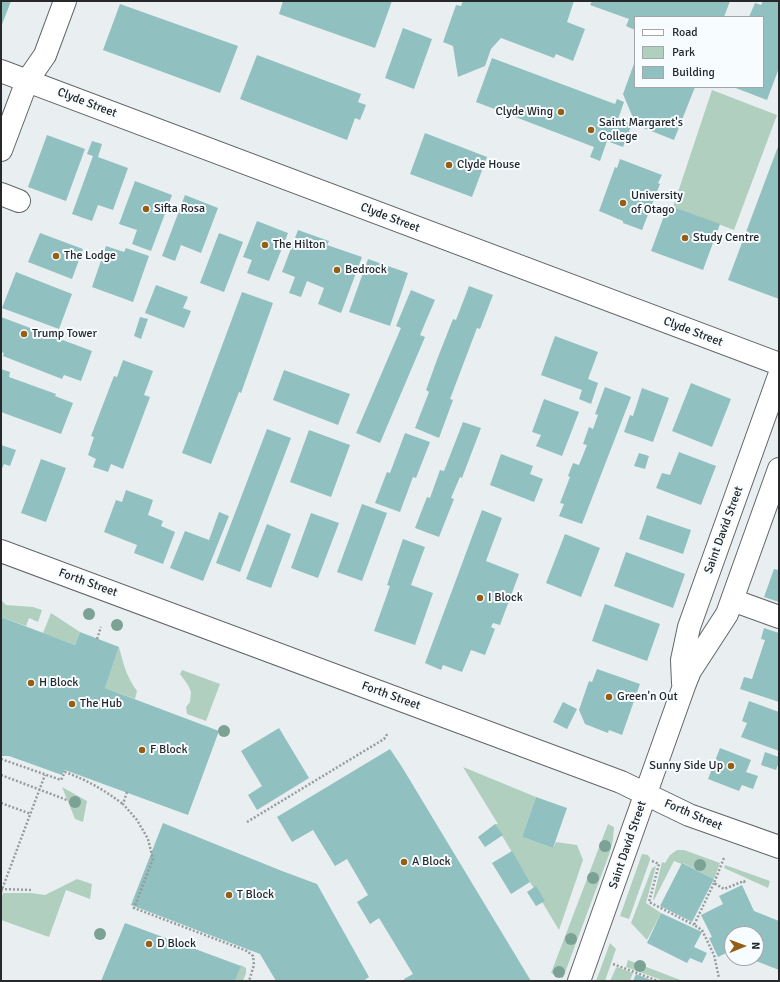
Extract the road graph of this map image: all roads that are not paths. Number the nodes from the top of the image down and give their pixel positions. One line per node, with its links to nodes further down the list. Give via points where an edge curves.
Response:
1 (65, 1): 3 (street, via 45,55)
2 (1, 71): 3 (street, Clyde Street)
3 (27, 81): 4 (street); 5 (street, Clyde Street)
4 (1, 150)
5 (779, 364)
6 (779, 376): 11 (street, Saint David Street, via 689,627 682,660)
7 (779, 468): 9 (street, Saint David Street)
8 (1, 551): 12 (street, Forth Street, via 621,782)
9 (732, 600): 10 (street); 11 (street, Saint David Street, via 727,614 690,671)
10 (779, 618)
11 (684, 686): 12 (street, Saint David Street)
12 (646, 794): 13 (street, Forth Street, via 689,816); 14 (street, Saint David Street)
13 (779, 847)
14 (579, 981)

